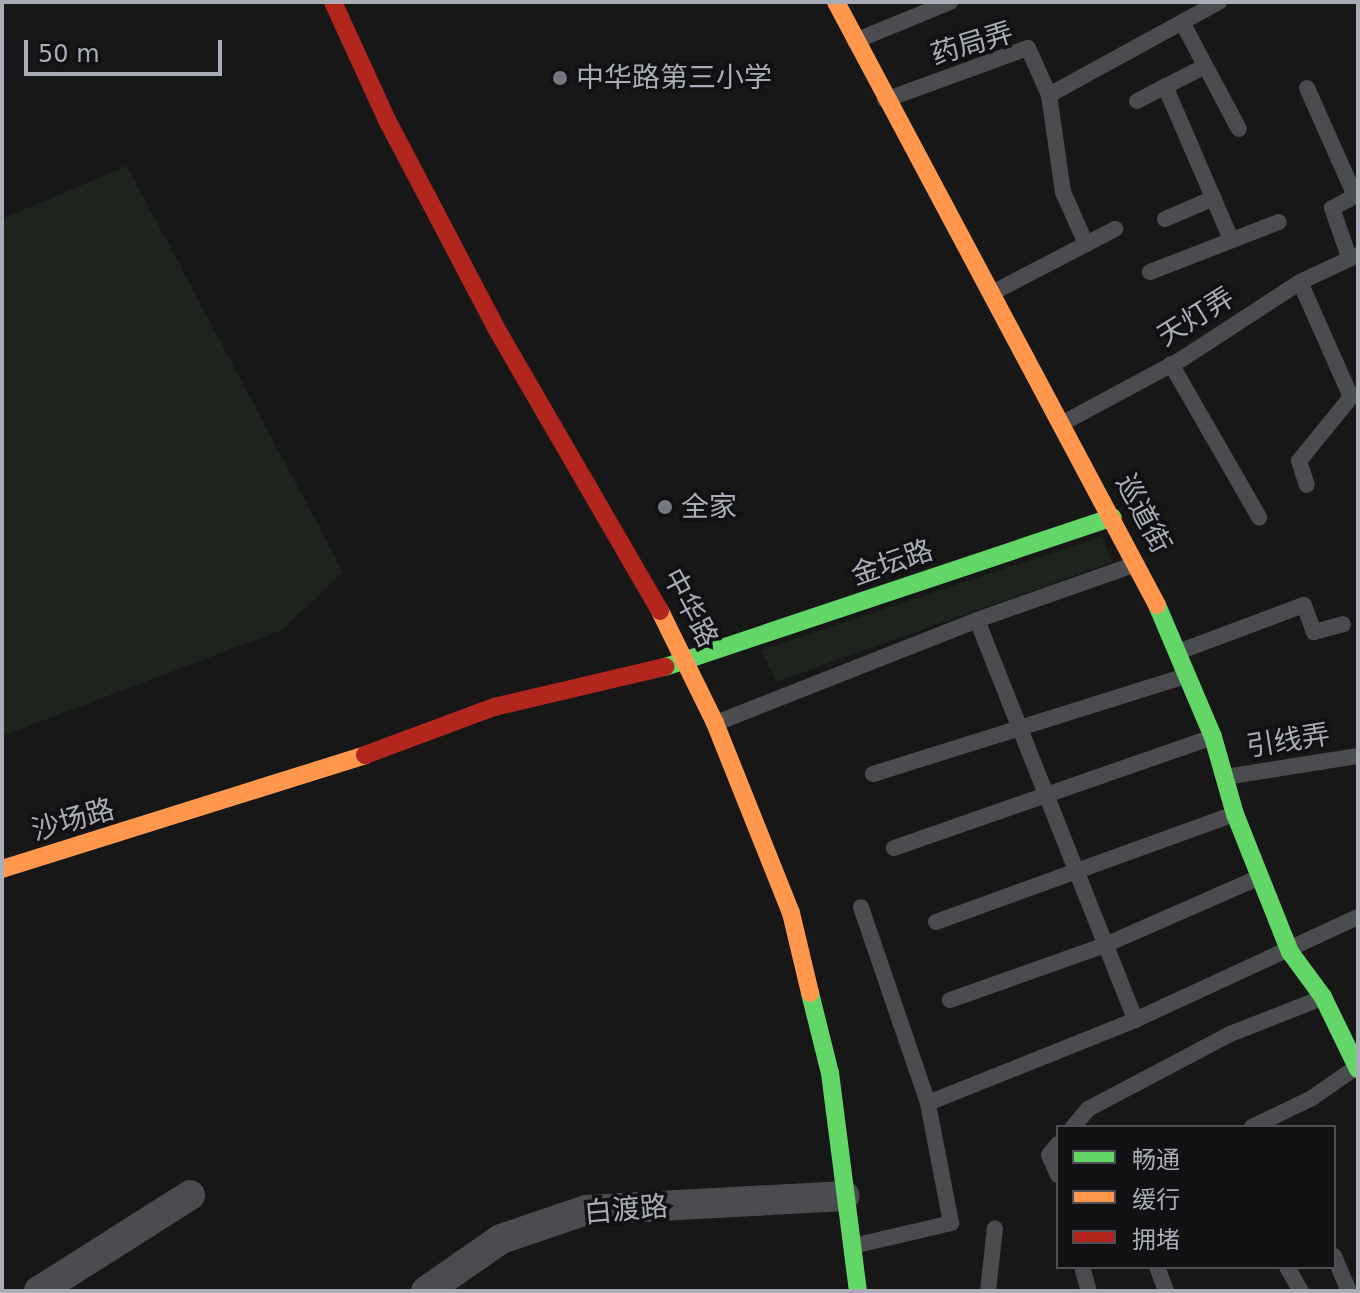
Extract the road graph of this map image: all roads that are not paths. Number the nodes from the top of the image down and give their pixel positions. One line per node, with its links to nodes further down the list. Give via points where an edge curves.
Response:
1 (333, 2): 33 (street, 中华路, via 387,120 496,328)
2 (836, 2): 6 (street, 巡道街)
3 (950, 2): 6 (lane)
4 (1219, 2): 5 (lane)
5 (1182, 22): 7 (lane); 10 (lane)
6 (855, 41): 11 (street, 巡道街)
7 (1205, 66): 8 (lane); 13 (lane)
8 (1165, 86): 12 (lane); 14 (lane)
9 (1307, 88): 20 (lane, via 1355,196 1332,208)
10 (1049, 95): 11 (lane, 药局弄, via 1028,48); 19 (lane, via 1063,192)
11 (884, 100): 23 (street, 巡道街)
12 (1137, 101)
13 (1239, 129)
14 (1214, 198): 15 (lane); 18 (lane)
15 (1165, 219)
16 (1279, 222): 18 (lane)
17 (1115, 229): 19 (lane)
18 (1231, 239): 21 (lane)
19 (1086, 244): 23 (lane)
20 (1354, 256): 22 (lane, 天灯弄)
21 (1150, 272)
22 (1300, 282): 24 (lane, 天灯弄); 26 (lane, via 1351,397 1299,461)
23 (990, 294): 25 (street, 巡道街)
24 (1171, 364): 25 (lane, 天灯弄); 28 (lane)
25 (1062, 423): 27 (street, 巡道街)
26 (1307, 485)
27 (1113, 517): 29 (street, 巡道街); 33 (street, 金坛路)
28 (1259, 517)
29 (1138, 564): 30 (lane); 32 (street, 巡道街)
30 (977, 620): 35 (lane); 36 (lane)
31 (1343, 624): 32 (lane, via 1314,632 1304,605)
32 (1177, 653): 34 (street, 巡道街)
33 (688, 662): 35 (street, 中华路); 43 (street, 金坛路, via 494,707)
34 (1186, 675): 36 (lane); 37 (street, 巡道街)
35 (715, 723): 63 (street, 中华路, via 791,913 830,1073)
36 (1019, 728): 39 (lane); 41 (lane)
37 (1213, 737): 40 (street, 巡道街); 41 (lane)
38 (1358, 756): 40 (lane, 引线弄)
39 (873, 774)
40 (1225, 777): 42 (street, 巡道街)
41 (1047, 798): 44 (lane); 46 (lane)
42 (1235, 814): 46 (lane); 47 (street, 巡道街)
43 (159, 825): 45 (street, 沙场路)
44 (894, 848)
45 (2, 869)
46 (1078, 875): 50 (lane); 51 (lane)
47 (1261, 877): 51 (lane); 52 (street, 巡道街)
48 (861, 907): 57 (lane)
49 (1358, 917): 52 (lane)
50 (936, 922)
51 (1105, 945): 54 (lane); 55 (lane)
52 (1290, 952): 53 (street, 巡道街); 55 (lane)
53 (1323, 997): 56 (street, 巡道街); 58 (lane, via 1230,1034 1088,1109)
54 (950, 1000)
55 (1135, 1020): 57 (lane)
56 (1357, 1068): 59 (lane)
57 (928, 1103): 65 (lane, via 951,1223)
58 (1075, 1125)
59 (1262, 1125)
60 (1056, 1146): 61 (lane, via 1049,1155)
61 (1056, 1171)
62 (190, 1195): 70 (street)
63 (845, 1196): 65 (street, 中华路); 71 (street, 白渡路, via 586,1210 501,1239)
64 (995, 1228): 73 (lane)
65 (853, 1246): 72 (street, 中华路)
66 (1336, 1261): 77 (lane)
67 (1083, 1269): 74 (lane)
68 (1158, 1269): 75 (lane)
69 (1288, 1269): 76 (lane)
70 (39, 1291)
71 (426, 1291)
72 (858, 1291)
73 (988, 1291)
74 (1089, 1291)
75 (1166, 1291)
76 (1301, 1291)
77 (1349, 1291)

